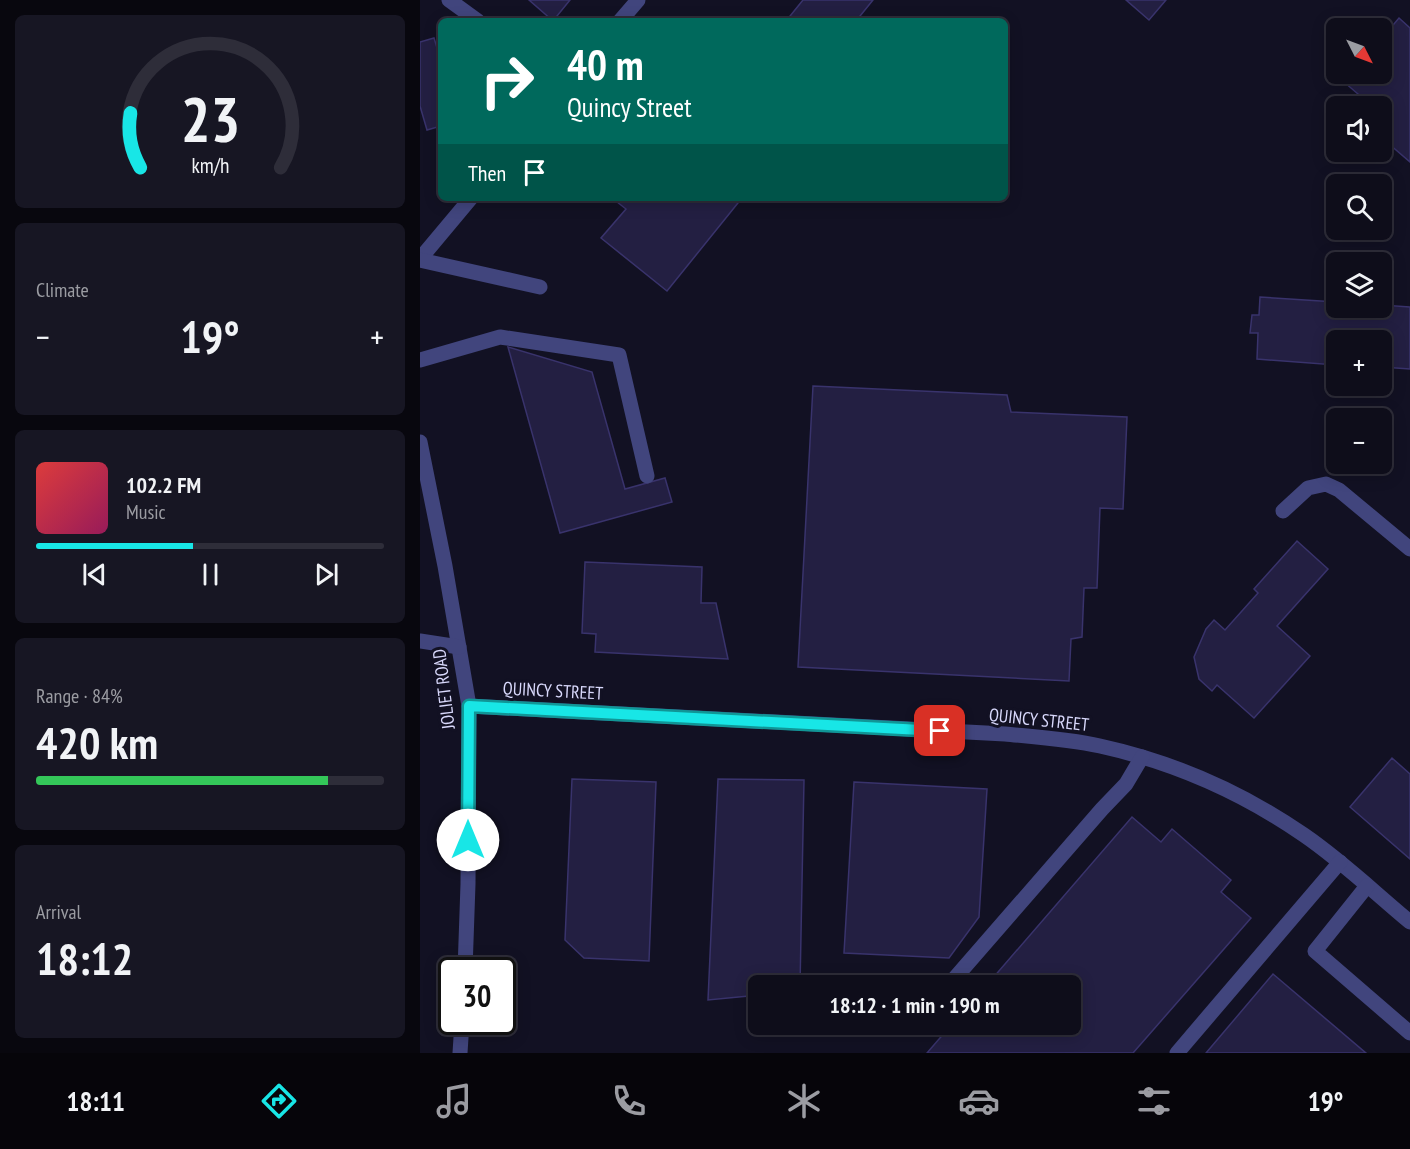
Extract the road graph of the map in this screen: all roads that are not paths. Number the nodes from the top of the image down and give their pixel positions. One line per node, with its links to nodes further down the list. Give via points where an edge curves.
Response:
1 (449, 0): 3 (street)
2 (638, 0): 4 (street)
3 (474, 18)
4 (623, 18)
5 (469, 201): 6 (street)
6 (420, 260): 7 (street)
7 (540, 287)
8 (420, 360): 10 (street, via 500,337 619,356)
9 (420, 442): 14 (street, JOLIET ROAD)
10 (647, 476)
11 (1283, 511): 12 (street, via 1308,488 1326,484 1340,490)
12 (1410, 549)
13 (420, 641): 14 (street)
14 (459, 647): 15 (street, JOLIET ROAD)
15 (469, 706): 16 (street, QUINCY STREET, via 1005,734 1068,740); 20 (street, JOLIET ROAD)
16 (1142, 757): 17 (street, QUINCY STREET, via 1239,796 1297,830); 21 (street, via 1126,784)
17 (1340, 862): 18 (street, QUINCY STREET); 25 (street)
18 (1367, 886): 19 (street, QUINCY STREET); 22 (street, via 1315,951)
19 (1410, 922)
20 (465, 957)
21 (958, 975)
22 (1410, 1033)
23 (461, 1035): 24 (street)
24 (460, 1053)
25 (1177, 1053)

